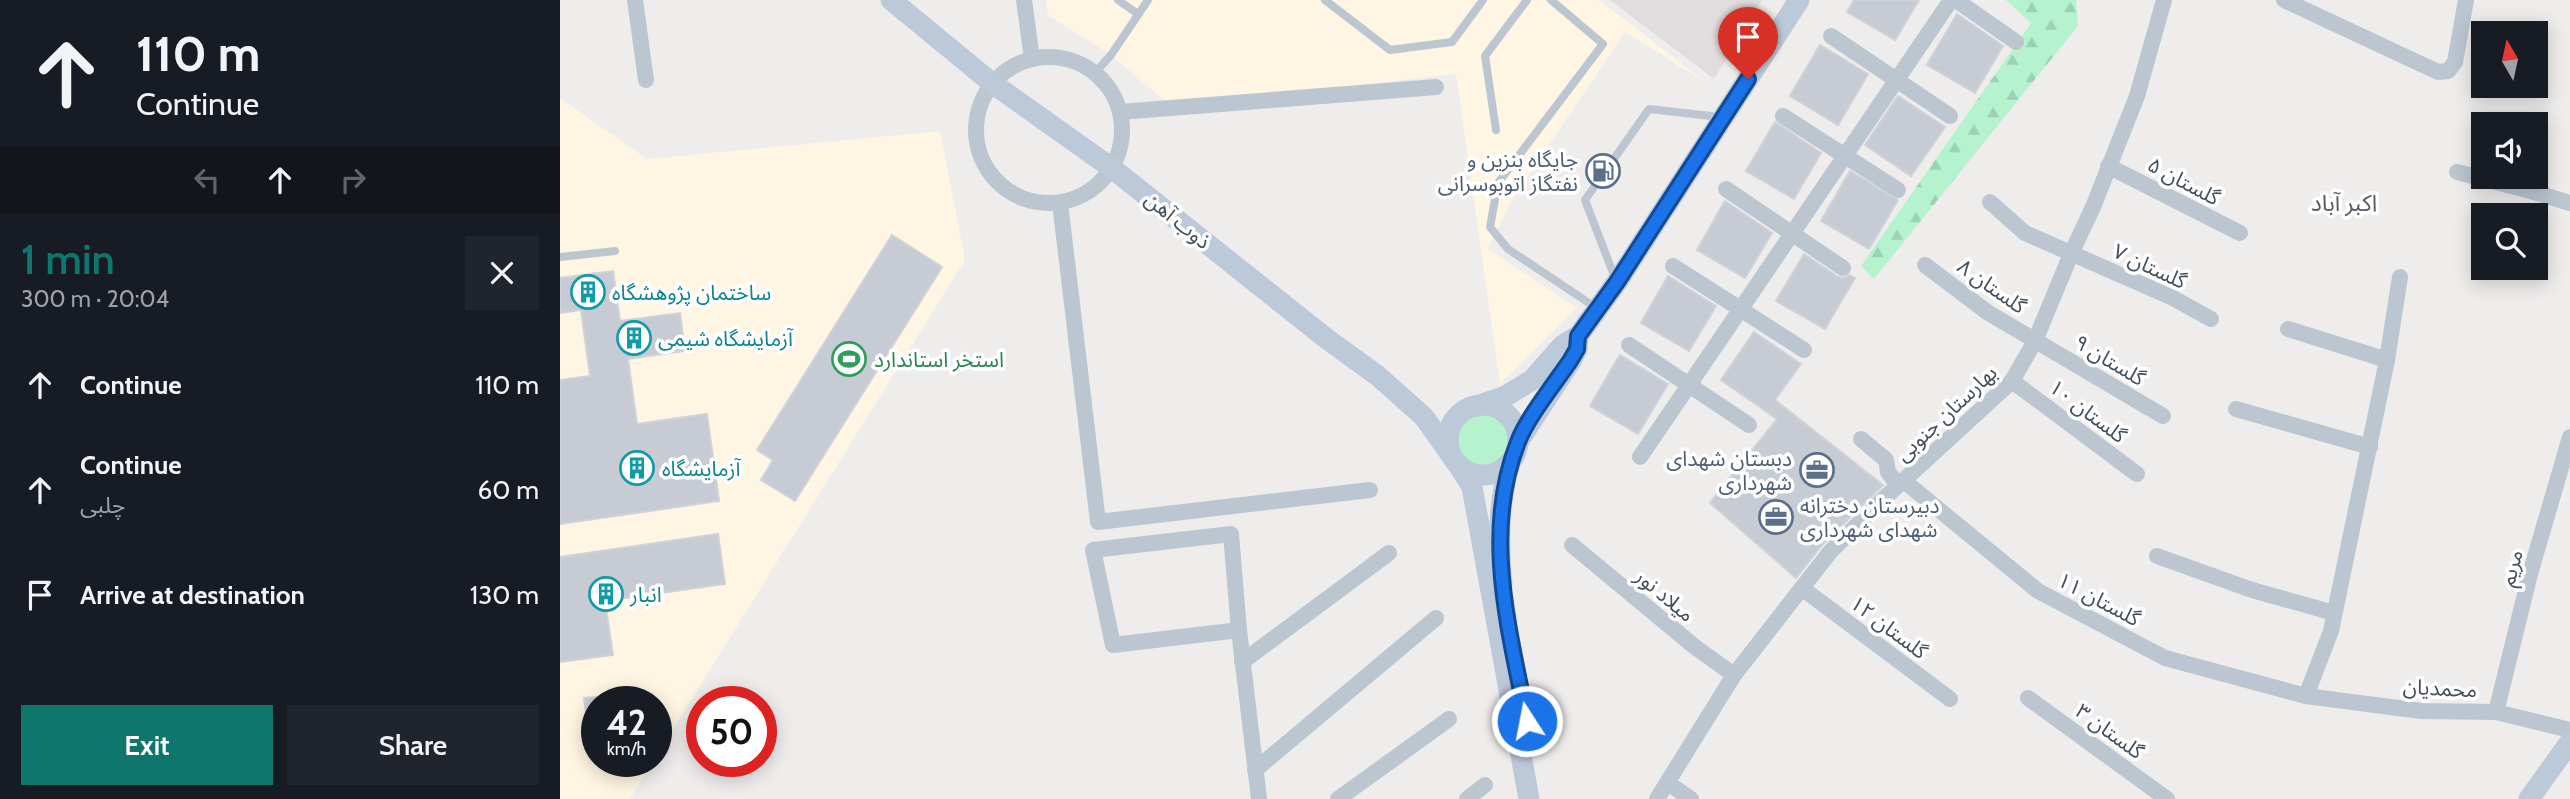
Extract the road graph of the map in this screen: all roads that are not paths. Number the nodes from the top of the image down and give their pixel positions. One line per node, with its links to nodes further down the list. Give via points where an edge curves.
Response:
1 (635, 0): 21 (street)
2 (891, 0): 23 (main road, ذوب آهن)
3 (1024, 0): 19 (street)
4 (1118, 0): 16 (lane)
5 (1148, 0): 16 (lane)
6 (1325, 0): 7 (lane, via 1390,50 1452,42)
7 (1483, 0)
8 (1527, 0): 29 (lane, via 1485,56)
9 (1551, 0): 50 (lane, via 1603,44 1498,183 1490,227 1508,249)
10 (1799, 0): 28 (main road)
11 (1951, 0): 22 (street)
12 (1956, 0): 18 (street)
13 (2164, 0): 31 (street, بهارستان جنوبی, via 2137,96)
14 (2284, 0): 15 (street, via 2438,72 2448,71 2455,62)
15 (2466, 0)
16 (1139, 14): 20 (lane)
17 (1831, 36): 22 (street)
18 (2016, 42)
19 (1032, 59): 20 (street, via 1057,58 1080,64); 23 (street)
20 (1094, 74): 25 (street)
21 (646, 80)
22 (1897, 80): 27 (street); 30 (street)
23 (992, 83): 32 (main road, ذوب آهن); 37 (street, via 975,129 989,173 1006,190 1027,200)
24 (1436, 87): 25 (street)
25 (1120, 112): 32 (street, via 1120,147)
26 (1783, 116): 30 (street)
27 (1950, 116)
28 (1723, 117): 48 (main road); 48 (lane, via 1649,108 1585,200)
29 (1496, 130)
30 (1844, 157): 35 (street); 39 (street)
31 (2108, 166): 40 (street, گلستان ۵); 42 (street, بهارستان جنوبی)
32 (1113, 169): 37 (street, via 1094,188); 69 (main road, ذوب آهن, via 1378,376 1424,417)
33 (2457, 172): 38 (street)
34 (1726, 189): 39 (street)
35 (1898, 190)
36 (1990, 202): 42 (street, گلستان ۷, via 2025,233)
37 (1060, 203): 74 (street, via 1098,522)
38 (2570, 204)
39 (1793, 233): 46 (street); 49 (street)
40 (2240, 233)
41 (615, 251): 43 (lane)
42 (2071, 254): 51 (street, گلستان ۷); 54 (street, بهارستان جنوبی)
43 (560, 257)
44 (1926, 265): 54 (street, گلستان ۸, via 1987,312)
45 (1673, 266): 49 (street)
46 (1843, 268)
47 (2400, 277): 57 (street)
48 (1617, 282): 50 (main road)
49 (1741, 308): 56 (street); 59 (street)
50 (1598, 309): 53 (main road)
51 (2211, 319)
52 (2288, 329): 57 (street)
53 (1578, 336): 60 (main road, via 1563,345 1532,380 1506,396); 66 (main road, via 1577,349)
54 (2035, 341): 58 (street, بهارستان جنوبی); 62 (street, گلستان ۹)
55 (1629, 345): 59 (street)
56 (1804, 349)
57 (2387, 360): 67 (street)
58 (2012, 382): 72 (street, گلستان ۱۰); 73 (street, بهارستان جنوبی)
59 (1689, 385): 63 (street); 68 (street)
60 (1477, 405): 66 (main road, via 1506,414); 69 (main road, via 1452,423 1448,445)
61 (2236, 409): 67 (street)
62 (2163, 416)
63 (1749, 425)
64 (2570, 437): 71 (street, مریم)
65 (1861, 439): 73 (street, via 1886,460 1888,472)
66 (1518, 442): 70 (main road)
67 (2370, 447): 79 (street)
68 (1640, 457)
69 (1454, 459): 70 (main road, via 1474,474 1484,475); 97 (main road, ذوب آهن, via 1472,487)
70 (1510, 463): 98 (main road, via 1499,525 1502,590)
71 (2566, 466): 87 (street, مریم, via 2530,574)
72 (2137, 474)
73 (1901, 483): 78 (street, بهارستان جنوبی, via 1830,552); 84 (street, گلستان ۱۱, via 2038,591 2165,658)
74 (1370, 490)
75 (1572, 545): 83 (street, میلاد نور)
76 (1390, 553): 82 (street)
77 (2157, 556): 79 (street)
78 (1803, 589): 83 (street, بهارستان جنوبی); 86 (street, گلستان ۱۲)
79 (2334, 613): 84 (street)
80 (1436, 618): 91 (street)
81 (1238, 630): 81 (street, via 1113,646 1093,550 1231,534); 82 (street)
82 (1242, 662): 91 (street)
83 (1734, 675): 92 (street, بهارستان جنوبی)
84 (2306, 696): 87 (street, محمدیان, via 2421,711)
85 (2028, 698): 101 (street, گلستان ۳)
86 (1950, 699)
87 (2496, 712): 89 (street, محمدیان)
88 (1449, 719): 94 (street)
89 (2570, 730)
90 (2570, 742): 102 (main road)
91 (1255, 770): 93 (street)
92 (1668, 783): 99 (street, بهارستان جنوبی); 100 (street)
93 (1259, 799)
94 (1338, 799)
95 (1467, 799): 96 (street, via 1485,785)
96 (1485, 799)
97 (1529, 799)
98 (1541, 799)
99 (1657, 799)
100 (1691, 799)
101 (2167, 799)
102 (2529, 799)

